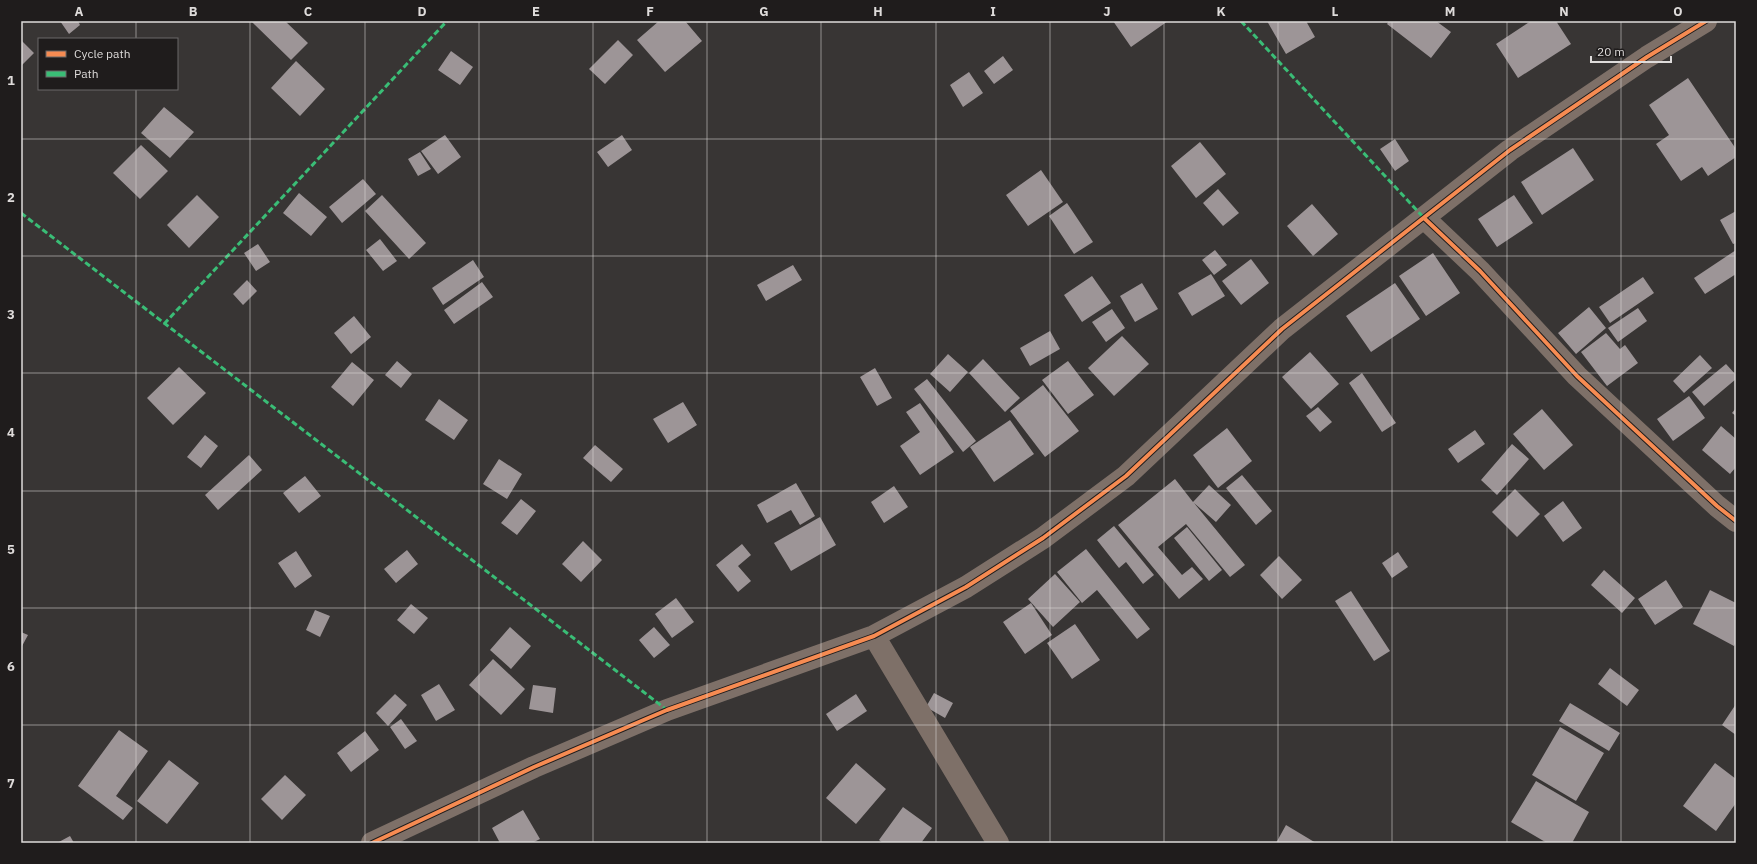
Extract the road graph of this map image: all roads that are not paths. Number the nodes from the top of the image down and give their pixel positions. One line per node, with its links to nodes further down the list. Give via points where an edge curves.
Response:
1 (1706, 21): 2 (street, via 1647,57 1510,150)
2 (1424, 218): 3 (street, via 1480,271 1577,376); 4 (street, via 1282,329 1126,476 1043,538 966,587)
3 (1736, 521)
4 (874, 636): 5 (street, via 667,710 534,767); 6 (street)
5 (372, 843)
6 (998, 843)

